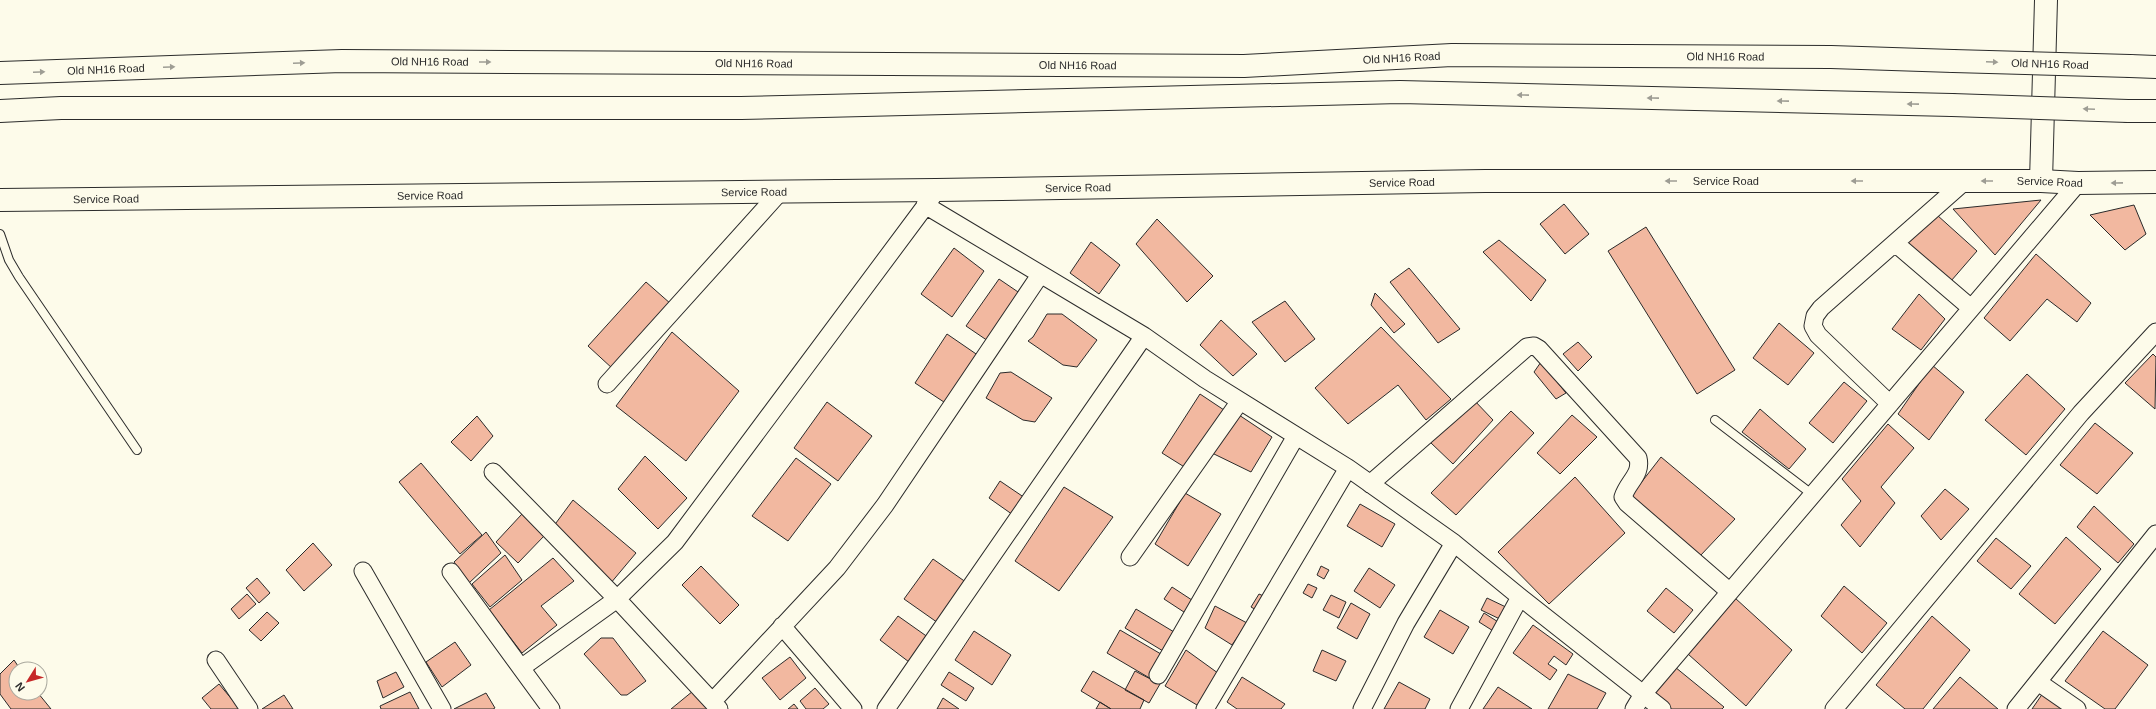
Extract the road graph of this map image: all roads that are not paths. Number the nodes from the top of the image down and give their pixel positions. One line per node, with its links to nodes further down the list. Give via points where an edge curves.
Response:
1 (2046, 0): 7 (main road)
2 (2156, 67): 3 (main road, Old NH16 Road, one-way to 2, bridge, via 342,61 1244,66 1452,55 1831,57)
3 (0, 73)
4 (0, 111): 5 (main road, one-way to 4, bridge, via 1400,92 741,108 61,108)
5 (2156, 112)
6 (1965, 181): 7 (main road, Service Road, one-way to 6); 11 (main road, Service Road, one-way to 11, via 1485,181); 14 (street)
7 (2041, 181): 9 (main road, Service Road)
8 (2156, 182): 9 (main road, Service Road, one-way to 9)
9 (2078, 183): 16 (street)
10 (780, 192): 11 (main road, Service Road); 12 (main road, Service Road); 19 (street)
11 (931, 198): 15 (street); 37 (street, via 675,542)
12 (0, 200)
13 (0, 234): 24 (lane, via 9,260 19,277)
14 (1895, 243): 16 (street); 21 (street, via 1821,308 1815,316 1813,326 1818,335)
15 (1040, 275): 18 (street); 38 (street, via 885,505 837,568)
16 (1971, 308): 21 (street)
17 (2156, 332): 55 (street, via 2081,413)
18 (1144, 336): 20 (street); 49 (street)
19 (607, 384)
20 (1240, 400): 23 (street); 32 (street)
21 (1890, 404): 28 (street)
22 (1715, 420): 28 (lane)
23 (1296, 436): 25 (street); 41 (street)
24 (136, 450)
25 (1348, 468): 27 (street); 50 (street)
26 (493, 472): 37 (street)
27 (1370, 484): 30 (street); 35 (street, via 1527,347 1534,346 1638,458 1638,473 1626,488 1623,497 1627,503)
28 (1813, 495): 35 (street)
29 (2156, 534): 31 (street)
30 (1454, 543): 36 (street); 51 (street, via 1406,623)
31 (2150, 555): 42 (street)
32 (1130, 557)
33 (363, 571): 46 (street)
34 (451, 572): 40 (street)
35 (1730, 592): 43 (street)
36 (1520, 597): 43 (street); 52 (street)
37 (617, 599): 40 (street); 44 (street)
38 (782, 626): 44 (street); 48 (street)
39 (216, 660): 45 (street)
40 (521, 668): 47 (street)
41 (1158, 676)
42 (2038, 682): 56 (street); 57 (street)
43 (1644, 694): 53 (street); 54 (street)
44 (716, 705)
45 (249, 709)
46 (442, 709)
47 (551, 709)
48 (853, 709)
49 (886, 709)
50 (1205, 709)
51 (1362, 709)
52 (1459, 709)
53 (1634, 709)
54 (1662, 709)
55 (1834, 709)
56 (2016, 709)
57 (2077, 709)

